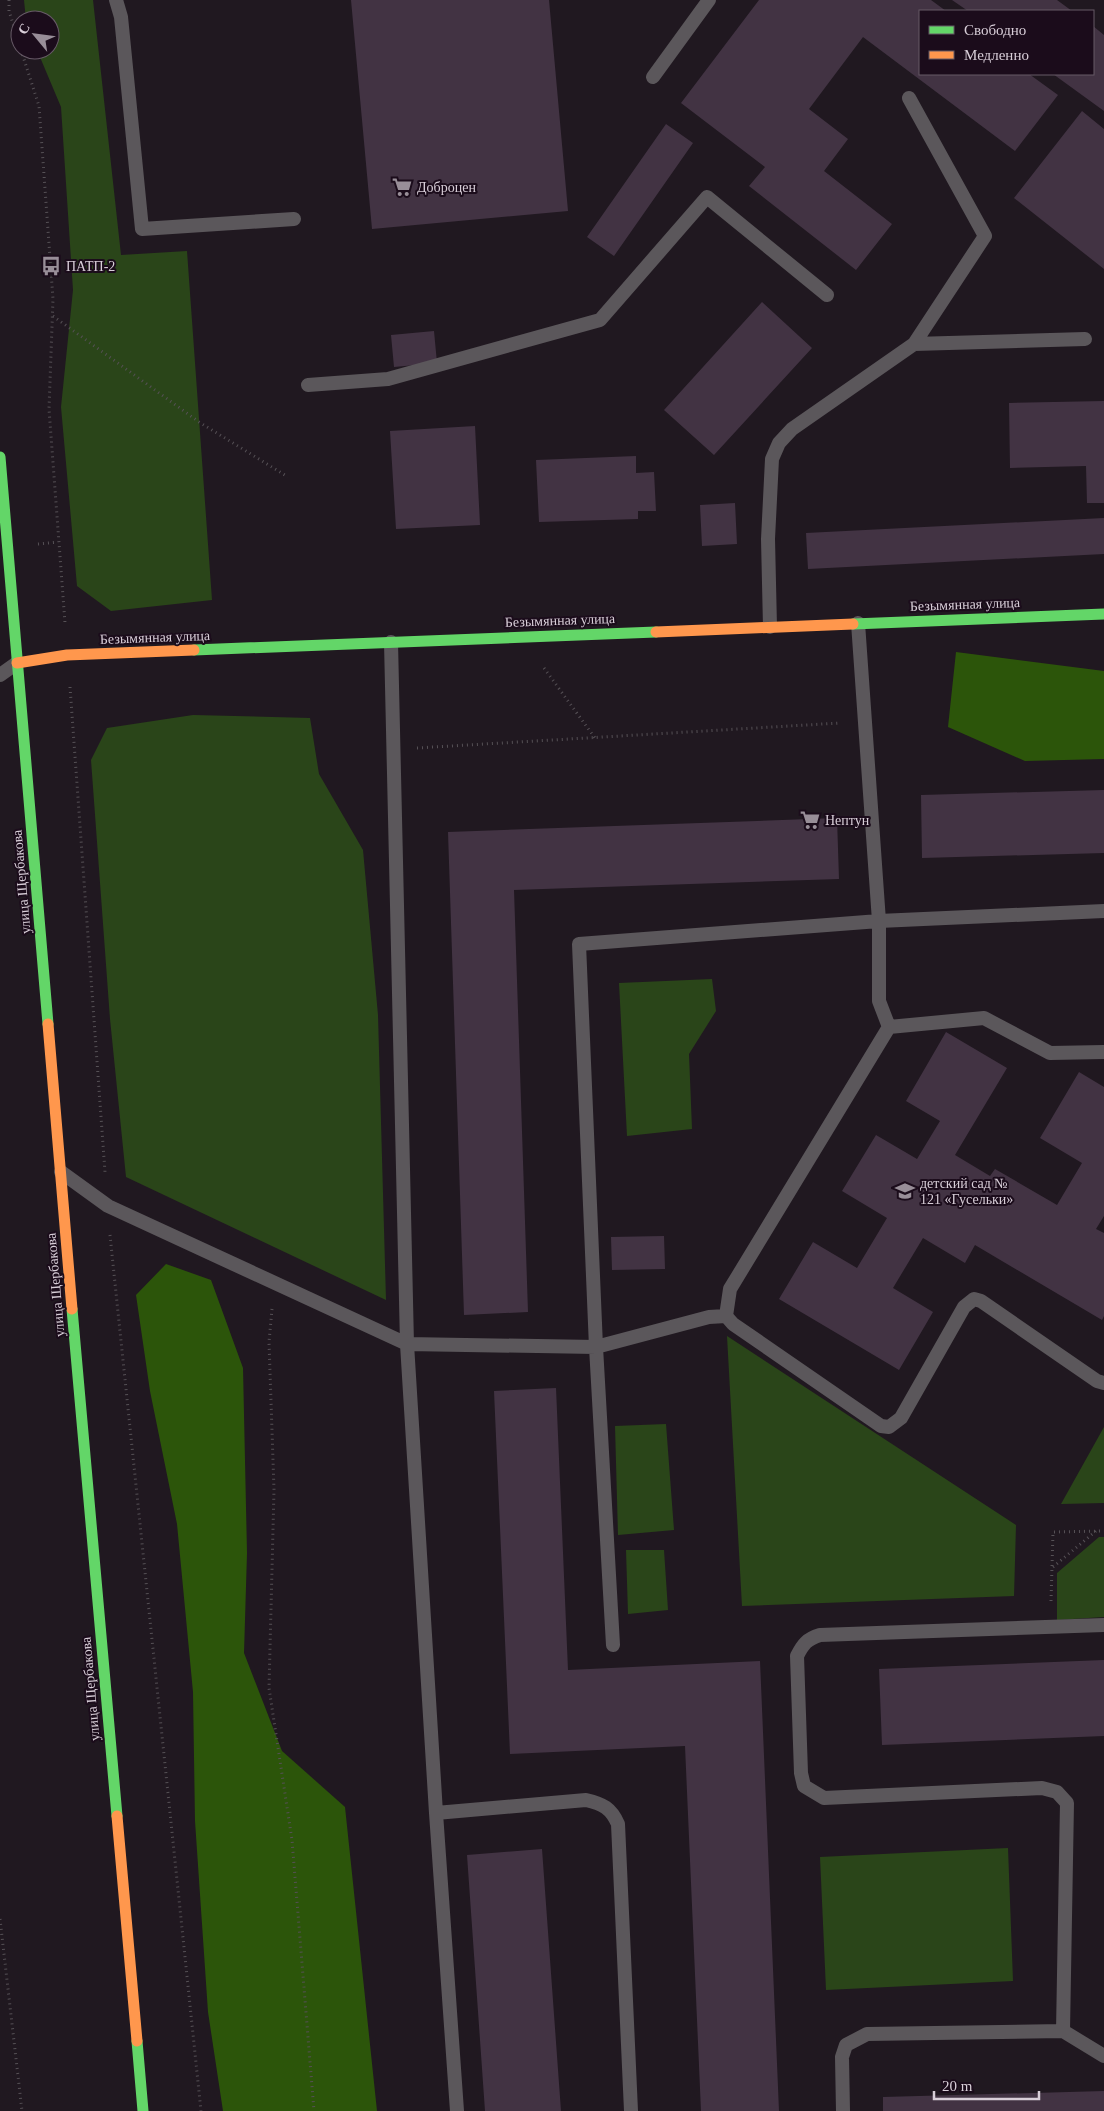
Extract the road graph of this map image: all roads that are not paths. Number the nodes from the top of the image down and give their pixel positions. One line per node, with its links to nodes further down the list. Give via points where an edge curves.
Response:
1 (116, 0): 5 (lane, via 142,228)
2 (709, 0): 3 (lane)
3 (653, 77)
4 (909, 98): 8 (lane, via 986,236)
5 (294, 219)
6 (827, 295): 9 (lane, via 707,197 600,320 388,378)
7 (1085, 339): 8 (lane)
8 (914, 344): 13 (lane, via 792,429 779,443 772,459 770,478)
9 (308, 384)
10 (0, 457): 15 (main road, улица Щербакова)
11 (1104, 614): 12 (main road, Безымянная улица)
12 (858, 623): 13 (main road, Безымянная улица); 18 (lane)
13 (770, 627): 14 (main road, Безымянная улица)
14 (391, 642): 15 (main road, Безымянная улица, via 67,656); 23 (lane)
15 (17, 662): 16 (lane); 21 (main road, улица Щербакова)
16 (0, 675)
17 (1104, 911): 18 (lane)
18 (879, 921): 19 (lane, via 879,1002); 24 (lane, via 579,944)
19 (889, 1027): 20 (lane, via 984,1018 1050,1053); 22 (lane, via 730,1289)
20 (1104, 1052)
21 (60, 1172): 23 (lane, via 108,1206); 31 (main road, улица Щербакова)
22 (726, 1316): 24 (lane, via 709,1317); 25 (lane, via 881,1426 889,1427 901,1418 964,1307 974,1299)
23 (407, 1344): 24 (lane); 28 (lane)
24 (596, 1347): 27 (lane)
25 (1104, 1383)
26 (1104, 1625): 29 (lane, via 820,1635 802,1644 797,1656 801,1773 804,1786 824,1798 1042,1788 1057,1792 1067,1803)
27 (613, 1645)
28 (436, 1813): 32 (lane); 33 (lane, via 586,1800 602,1803 612,1812 618,1824)
29 (1063, 2031): 30 (lane); 34 (lane, via 867,2034 858,2037 846,2045 842,2057)
30 (1104, 2056)
31 (143, 2111)
32 (457, 2111)
33 (631, 2111)
34 (843, 2111)

